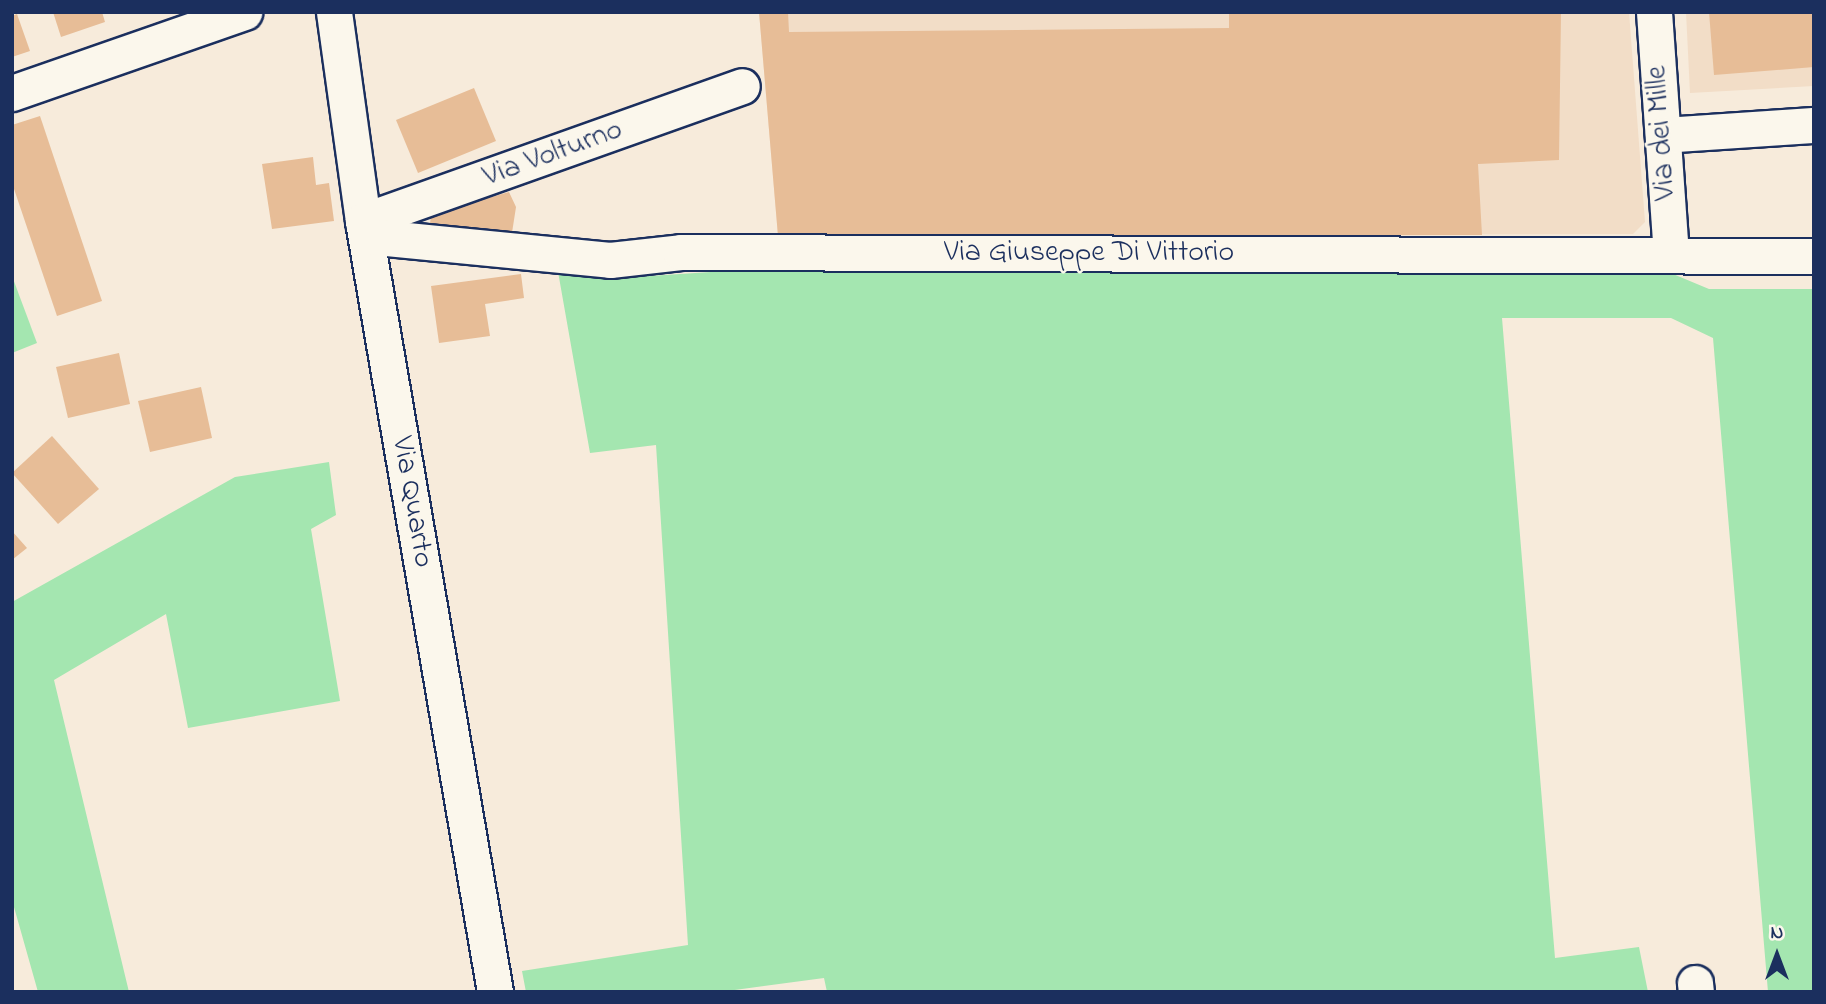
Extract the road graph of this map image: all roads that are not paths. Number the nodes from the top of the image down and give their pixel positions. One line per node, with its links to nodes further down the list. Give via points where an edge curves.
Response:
1 (244, 12): 5 (street)
2 (334, 12): 8 (street, Via Quarto)
3 (1654, 12): 7 (street, Via dei Mille)
4 (742, 86): 8 (street, Via Volturno)
5 (12, 93)
6 (1814, 125): 7 (street)
7 (1663, 135): 9 (street, Via dei Mille)
8 (365, 229): 9 (street, Via Giuseppe Di Vittorio, via 610,260 681,252); 11 (street, Via Quarto)
9 (1671, 254): 10 (street, Via Giuseppe Di Vittorio)
10 (1814, 256)
11 (495, 992)

